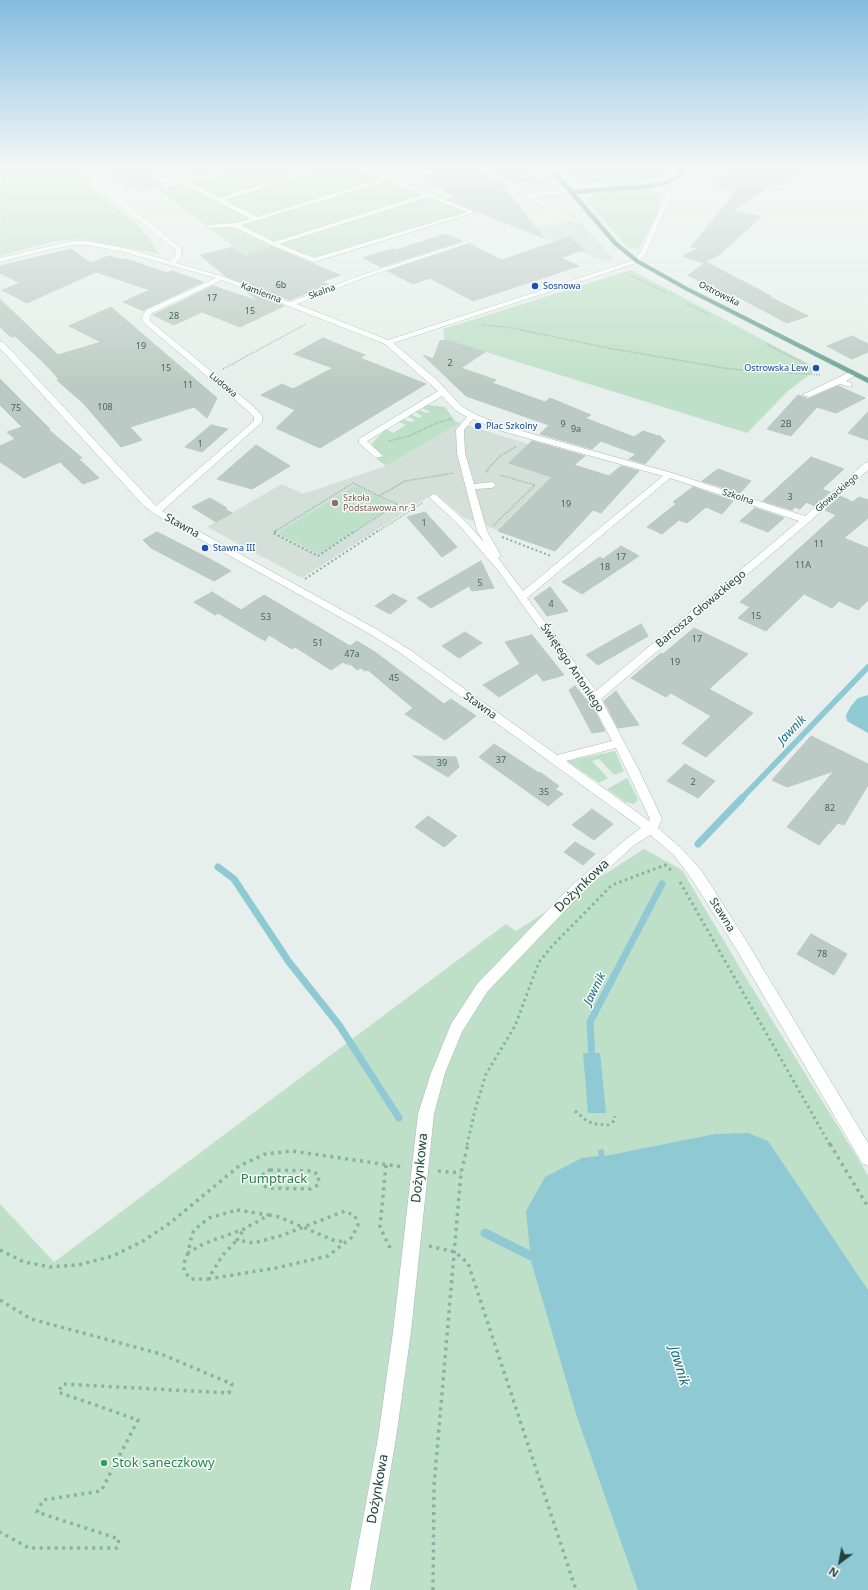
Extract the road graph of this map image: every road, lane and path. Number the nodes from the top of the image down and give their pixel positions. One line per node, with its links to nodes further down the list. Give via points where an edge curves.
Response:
1 (167, 239): 11 (street, via 179,249 178,256)
2 (263, 239): 8 (street)
3 (288, 239): 8 (street)
4 (383, 239): 8 (street, via 314,260)
5 (474, 239): 13 (street, Skalna, via 361,277)
6 (612, 239): 10 (main road, Ostrowska)
7 (649, 239): 10 (street)
8 (273, 244)
9 (0, 260): 11 (street, Kamienna, via 72,243 88,243)
10 (637, 261): 15 (street); 18 (main road, Ostrowska)
11 (172, 263): 12 (street, Kamienna)
12 (222, 278): 13 (street, Kamienna); 19 (street, Ludowa, via 149,312 146,317 147,322)
13 (291, 304): 14 (street, Kamienna)
14 (321, 316): 16 (street, Kamienna); 19 (path)
15 (454, 320): 16 (street); 20 (path, via 506,327 730,369)
16 (388, 342): 24 (street, Kamienna)
17 (0, 344): 41 (street, Stawna)
18 (853, 374): 21 (street); 22 (main road, Ostrowska)
19 (211, 375): 41 (street, Ludowa, via 258,416 258,422)
20 (822, 375)
21 (840, 381): 23 (street); 25 (street)
22 (868, 381)
23 (848, 385)
24 (443, 392): 26 (street, Kamienna, via 458,408); 29 (street)
25 (806, 395)
26 (472, 416): 28 (street, Kamienna); 33 (street, via 460,430 459,437)
27 (457, 418): 29 (path, via 439,422 409,436 383,442)
28 (522, 434): 32 (path, via 516,439 524,441 500,456); 36 (street, Szkolna)
29 (362, 441): 30 (street)
30 (378, 455)
31 (868, 465): 42 (street, Głowackiego)
32 (486, 471): 33 (path); 34 (path)
33 (465, 472): 38 (street); 39 (path, via 405,481)
34 (493, 473)
35 (500, 475): 43 (path, via 535,485)
36 (669, 476): 42 (street, Szkolna); 45 (street)
37 (492, 485): 38 (street)
38 (470, 487): 46 (street, via 482,531 493,548)
39 (379, 496): 39 (path, via 397,504 318,556 273,533 353,483)
40 (433, 497): 46 (street, Świętego Antoniego, via 461,522); 47 (path)
41 (156, 511): 47 (street, Stawna)
42 (806, 520): 49 (street, Bartosza Głowackiego)
43 (492, 528)
44 (501, 534): 45 (path, via 498,536 551,556 550,558)
45 (562, 565): 48 (street)
46 (500, 567): 48 (street, Świętego Antoniego)
47 (293, 587): 51 (street, Stawna, via 406,652)
48 (522, 597): 49 (street, Świętego Antoniego)
49 (595, 698): 50 (street, Świętego Antoniego)
50 (619, 743): 51 (street); 52 (street, Świętego Antoniego, via 656,819)
51 (554, 760): 52 (street, Stawna)
52 (650, 828): 55 (street, Stawna, via 678,852 696,874); 64 (street, Dożynkowa, via 611,858 517,949 482,988 456,1029 438,1073 426,1114)
53 (575, 1110): 54 (path, via 594,1124 608,1125 614,1121)
54 (615, 1116)
55 (868, 1158)
56 (386, 1165): 65 (path, via 292,1151 265,1154 240,1166 170,1223 143,1241 113,1256 78,1265 50,1267 24,1262)
57 (267, 1188): 57 (path, via 262,1184 261,1177 270,1170 313,1171 319,1178 318,1185 310,1189)
58 (868, 1207): 66 (path, via 676,876 665,864 612,885 539,962 515,1026 486,1074 475,1110 461,1173)
59 (269, 1215): 60 (path); 61 (path); 67 (path, via 237,1210 209,1218 195,1228)
60 (302, 1227): 62 (path, via 267,1241 254,1243); 63 (path, via 333,1240); 63 (path, via 345,1211 355,1216 358,1225 352,1237)
61 (244, 1228): 62 (path); 67 (path, via 203,1244)
62 (236, 1240): 68 (path, via 222,1256)
63 (346, 1242): 68 (path, via 328,1256)
64 (413, 1242): 66 (path); 71 (street, Dożynkowa, via 387,1438)
65 (0, 1250)
66 (455, 1252): 72 (path, via 434,1486); 73 (path, via 468,1263)
67 (188, 1253): 68 (path, via 184,1271 191,1279)
68 (208, 1279)
69 (0, 1300): 70 (path, via 31,1319 161,1354 232,1384 229,1393 63,1384 58,1392 138,1420 101,1491 43,1500 37,1512 119,1538 117,1548 29,1548)
70 (0, 1532)
71 (360, 1590)
72 (433, 1590)
73 (576, 1590)

